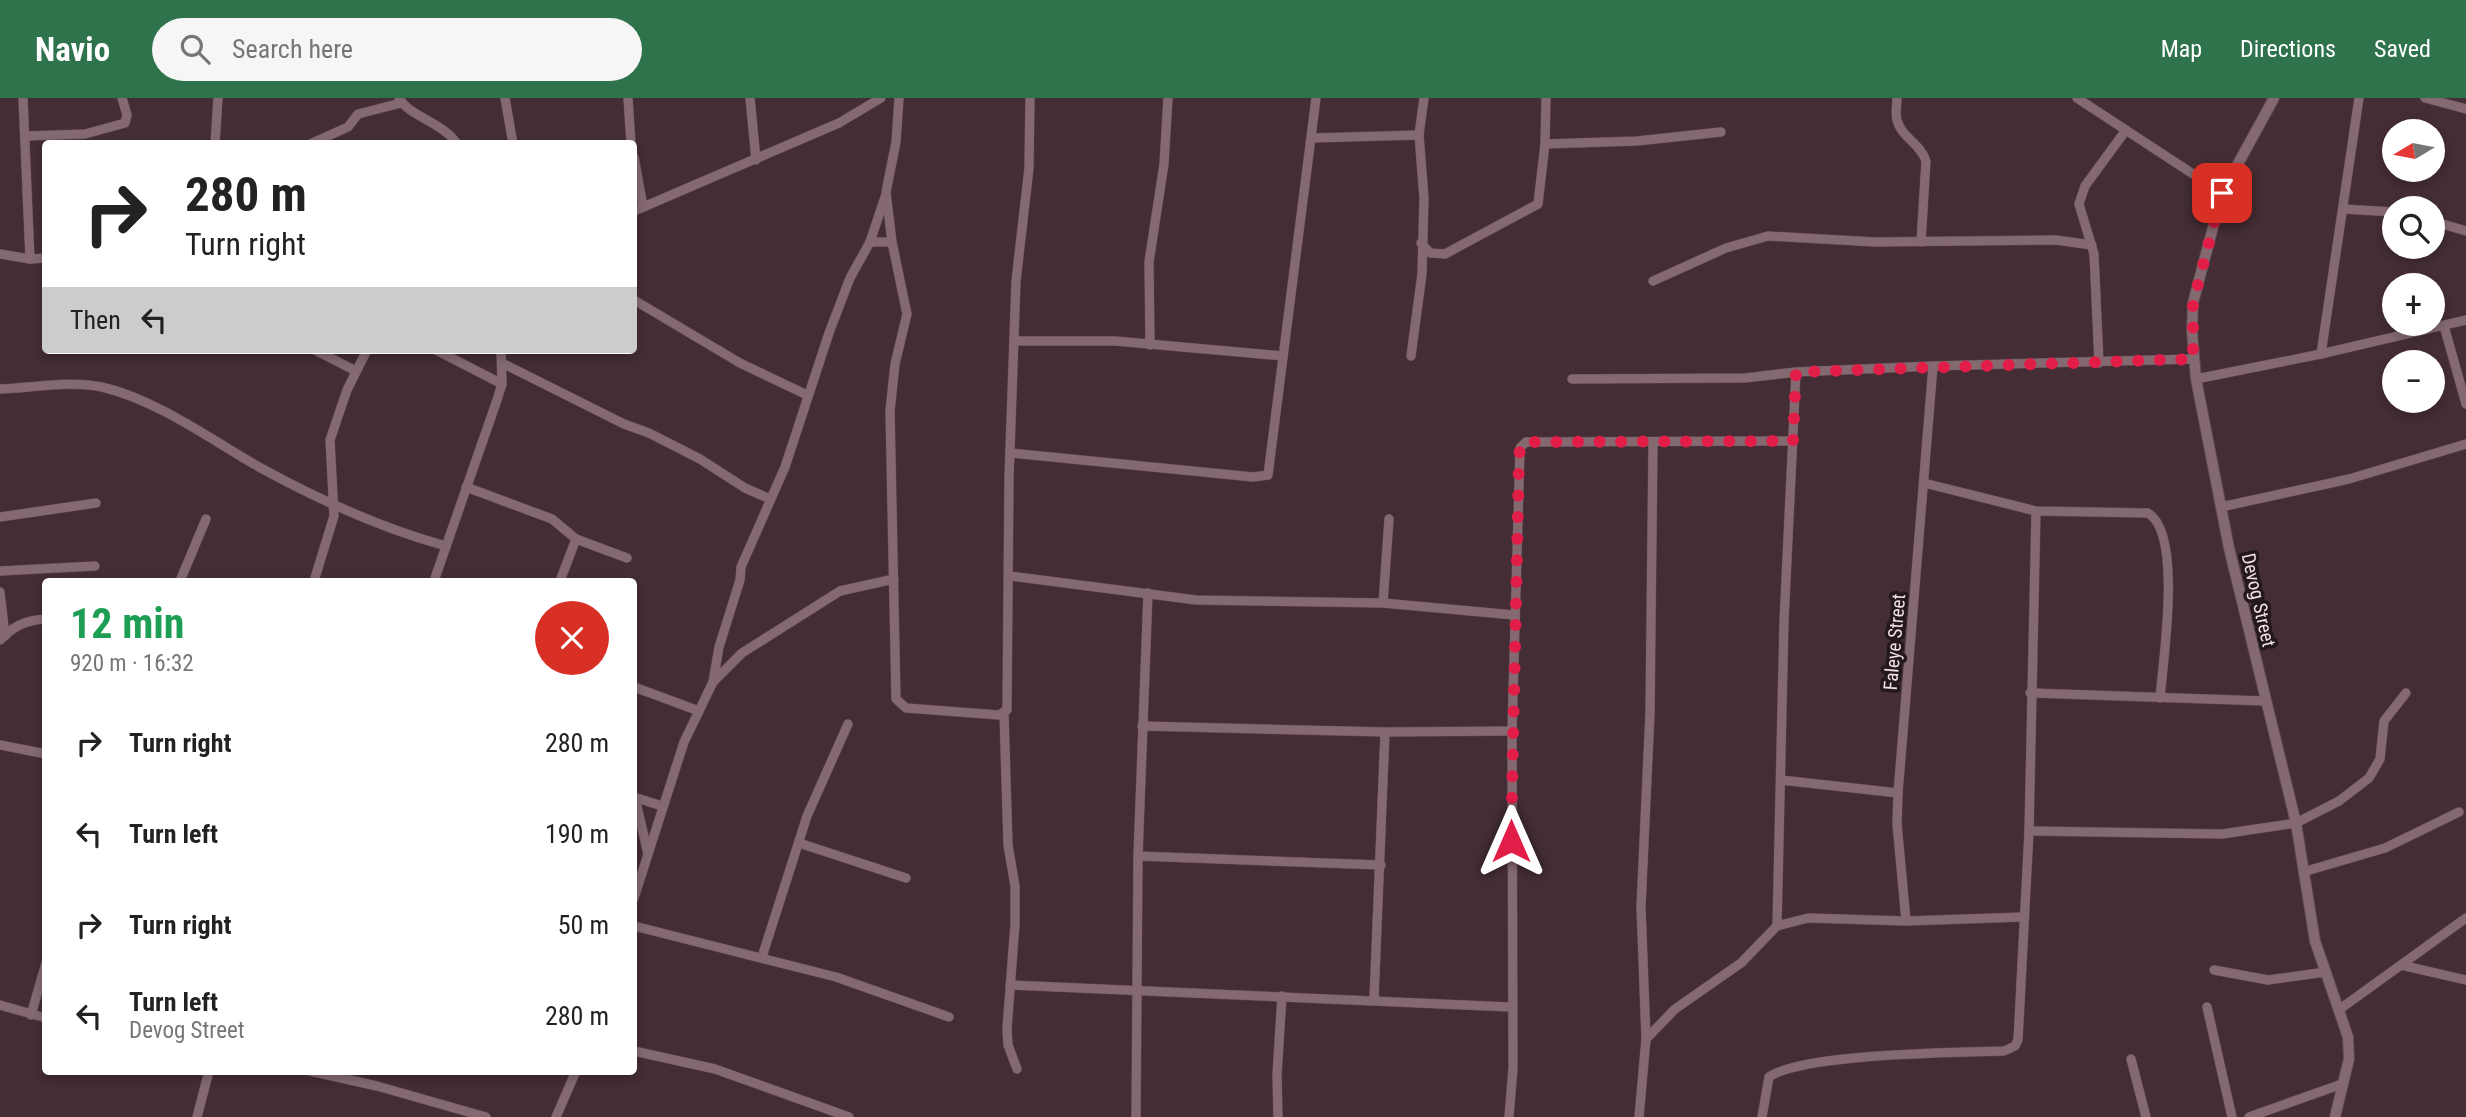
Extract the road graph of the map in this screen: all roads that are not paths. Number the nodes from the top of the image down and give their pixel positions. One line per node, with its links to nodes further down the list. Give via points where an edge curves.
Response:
1 (23, 98): 24 (street)
2 (122, 98): 24 (street, via 125,123 85,134)
3 (218, 98): 26 (street)
4 (505, 98): 29 (street)
5 (628, 98): 30 (street)
6 (750, 98): 32 (street)
7 (881, 98): 32 (street, via 839,123)
8 (899, 98): 34 (street)
9 (1030, 98): 56 (street)
10 (1168, 98): 57 (street, via 1164,164 1149,262)
11 (1315, 98): 25 (street)
12 (1424, 98): 23 (street)
13 (1546, 98): 31 (street)
14 (1897, 98): 44 (street, via 1899,126 1926,161)
15 (2077, 98): 21 (street)
16 (2274, 98): 35 (street, Devog Street)
17 (2359, 98): 37 (street)
18 (2425, 98): 20 (street)
19 (400, 100): 27 (street, via 358,114 348,127); 28 (street)
20 (2466, 109)
21 (2126, 130): 35 (street); 46 (street, via 2080,194 2080,212)
22 (1721, 132): 31 (street)
23 (1419, 135): 25 (street); 45 (street, via 1424,198)
24 (27, 136): 49 (street)
25 (1312, 138): 63 (street)
26 (215, 140)
27 (319, 140)
28 (455, 140)
29 (512, 140)
30 (631, 140)
31 (1545, 144): 45 (street, via 1538,204 1445,254 1430,253)
32 (756, 160): 36 (street)
33 (637, 174): 36 (street)
34 (886, 192): 42 (street); 43 (street)
35 (2222, 193): 65 (street, Devog Street, via 2193,303)
36 (643, 207): 38 (street)
37 (2343, 209): 39 (street); 62 (street)
38 (637, 210)
39 (2382, 211)
40 (2445, 225): 41 (street)
41 (2466, 231)
42 (870, 242): 43 (street); 75 (street, via 850,278)
43 (892, 242): 101 (street, via 907,314 890,411)
44 (1921, 242): 46 (street, via 2056,240); 50 (street, via 1768,236 1726,248)
45 (1421, 243): 64 (street, via 1422,274)
46 (2092, 245): 67 (street)
47 (0, 254): 49 (street)
48 (42, 258): 49 (street)
49 (30, 260)
50 (1653, 281)
51 (637, 302): 75 (street, via 740,363)
52 (2466, 320): 53 (street)
53 (2445, 326)
54 (2445, 330): 76 (street)
55 (2402, 336): 62 (street)
56 (1015, 341): 57 (street); 80 (street)
57 (1150, 345): 63 (street)
58 (323, 354): 69 (street)
59 (365, 354): 69 (street)
60 (444, 354): 73 (street)
61 (502, 354): 66 (street)
62 (2321, 355): 72 (street)
63 (1283, 356): 80 (street, via 1268,475)
64 (1411, 356)
65 (2193, 359): 67 (street); 72 (street, Devog Street)
66 (502, 363): 73 (street); 83 (street, via 649,433)
67 (2099, 363): 68 (street)
68 (1933, 366): 70 (street); 81 (street, Faleye Street)
69 (356, 371): 85 (street, via 330,440)
70 (1796, 372): 71 (street, via 1745,378); 77 (street)
71 (1572, 379)
72 (2196, 379): 86 (street, Devog Street)
73 (502, 384): 82 (street)
74 (0, 389): 85 (street, via 87,385 126,395 198,429)
75 (807, 395): 83 (street, via 785,467)
76 (2466, 404)
77 (1793, 441): 78 (street); 122 (street)
78 (1653, 443): 105 (street, via 1526,442 1520,448); 159 (street, via 1650,713 1641,907)
79 (2466, 444): 86 (street, via 2349,479)
80 (1010, 453): 96 (street)
81 (1924, 483): 87 (street); 123 (street, Faleye Street)
82 (466, 487): 91 (street, via 552,519); 92 (street)
83 (768, 498): 108 (street, via 741,567)
84 (96, 503): 88 (street)
85 (334, 506): 92 (street); 98 (street)
86 (2221, 507): 113 (street, Devog Street)
87 (2036, 511): 110 (street); 112 (street, via 2148,513 2156,518 2163,532 2168,585)
88 (0, 517)
89 (206, 519): 97 (street)
90 (1389, 519): 104 (street)
91 (576, 539): 93 (street); 100 (street)
92 (446, 545): 99 (street)
93 (627, 558)
94 (95, 566): 95 (street)
95 (0, 571)
96 (1010, 576): 103 (street); 115 (street)
97 (181, 578)
98 (315, 578)
99 (435, 578)
100 (561, 578)
101 (894, 579): 108 (street, via 840,591 742,653); 115 (street, via 895,693 902,706)
102 (0, 592): 107 (street)
103 (1148, 593): 104 (street, via 1196,600); 117 (street)
104 (1383, 603): 105 (street)
105 (1514, 615): 118 (street)
106 (42, 620): 107 (street, via 27,621)
107 (2, 638)
108 (713, 682): 114 (street)
109 (637, 688): 114 (street)
110 (2030, 693): 112 (street); 129 (street)
111 (2406, 693): 128 (street, via 2384,720 2379,759 2370,778 2339,801)
112 (2160, 698): 113 (street)
113 (2265, 701): 128 (street, Devog Street)
114 (699, 711): 125 (street)
115 (1004, 713): 148 (street, via 1008,845 1015,886)
116 (848, 724): 130 (street)
117 (1142, 726): 119 (street); 132 (street)
118 (1512, 731): 119 (street); 153 (street)
119 (1385, 733): 133 (street)
120 (0, 745): 121 (street)
121 (42, 753)
122 (1781, 780): 123 (street); 140 (street)
123 (1898, 793): 139 (street, Faleye Street)
124 (637, 798): 125 (street)
125 (662, 806): 131 (street)
126 (637, 810): 131 (street)
127 (2459, 812): 134 (street, via 2385,848)
128 (2295, 823): 129 (street, via 2222,834); 134 (street, Devog Street)
129 (2029, 831): 137 (street)
130 (799, 843): 135 (street); 142 (street)
131 (648, 856): 136 (street)
132 (1138, 856): 133 (street); 149 (street)
133 (1381, 865): 151 (street)
134 (2303, 872): 145 (street, Devog Street, via 2315,941)
135 (906, 878)
136 (637, 889)
137 (2023, 917): 139 (street); 175 (street, via 2015,1046 2004,1051 1837,1059 1779,1070 1769,1077)
138 (2466, 918): 143 (street)
139 (1906, 922): 140 (street, via 1808,918)
140 (1777, 926): 159 (street, via 1741,963 1675,1009)
141 (637, 927): 142 (street)
142 (762, 957): 158 (street, via 836,976)
143 (2401, 965): 147 (street); 155 (street)
144 (2214, 970): 145 (street, via 2268,979)
145 (2326, 972): 155 (street, Devog Street)
146 (42, 977): 156 (street)
147 (2466, 980)
148 (1010, 985): 149 (street); 162 (street, via 1008,1045)
149 (1137, 990): 150 (street); 171 (street)
150 (1282, 996): 151 (street); 172 (street)
151 (1374, 999): 153 (street)
152 (0, 1005): 156 (street)
153 (1510, 1007): 173 (street, via 1513,1068)
154 (2207, 1007): 177 (street)
155 (2340, 1009): 166 (street, Devog Street, via 2350,1048)
156 (31, 1015): 157 (street)
157 (42, 1017)
158 (949, 1017)
159 (1646, 1040): 174 (street)
160 (637, 1052): 170 (street, via 715,1069)
161 (2131, 1059): 176 (street)
162 (1017, 1069)
163 (208, 1075): 167 (street)
164 (328, 1075): 168 (street)
165 (574, 1075): 169 (street)
166 (2342, 1084): 178 (street); 179 (street, Devog Street)
167 (197, 1117)
168 (486, 1117)
169 (556, 1117)
170 (849, 1117)
171 (1136, 1117)
172 (1278, 1117)
173 (1509, 1117)
174 (1639, 1117)
175 (1762, 1117)
176 (2146, 1117)
177 (2232, 1117)
178 (2249, 1117)
179 (2335, 1117)

